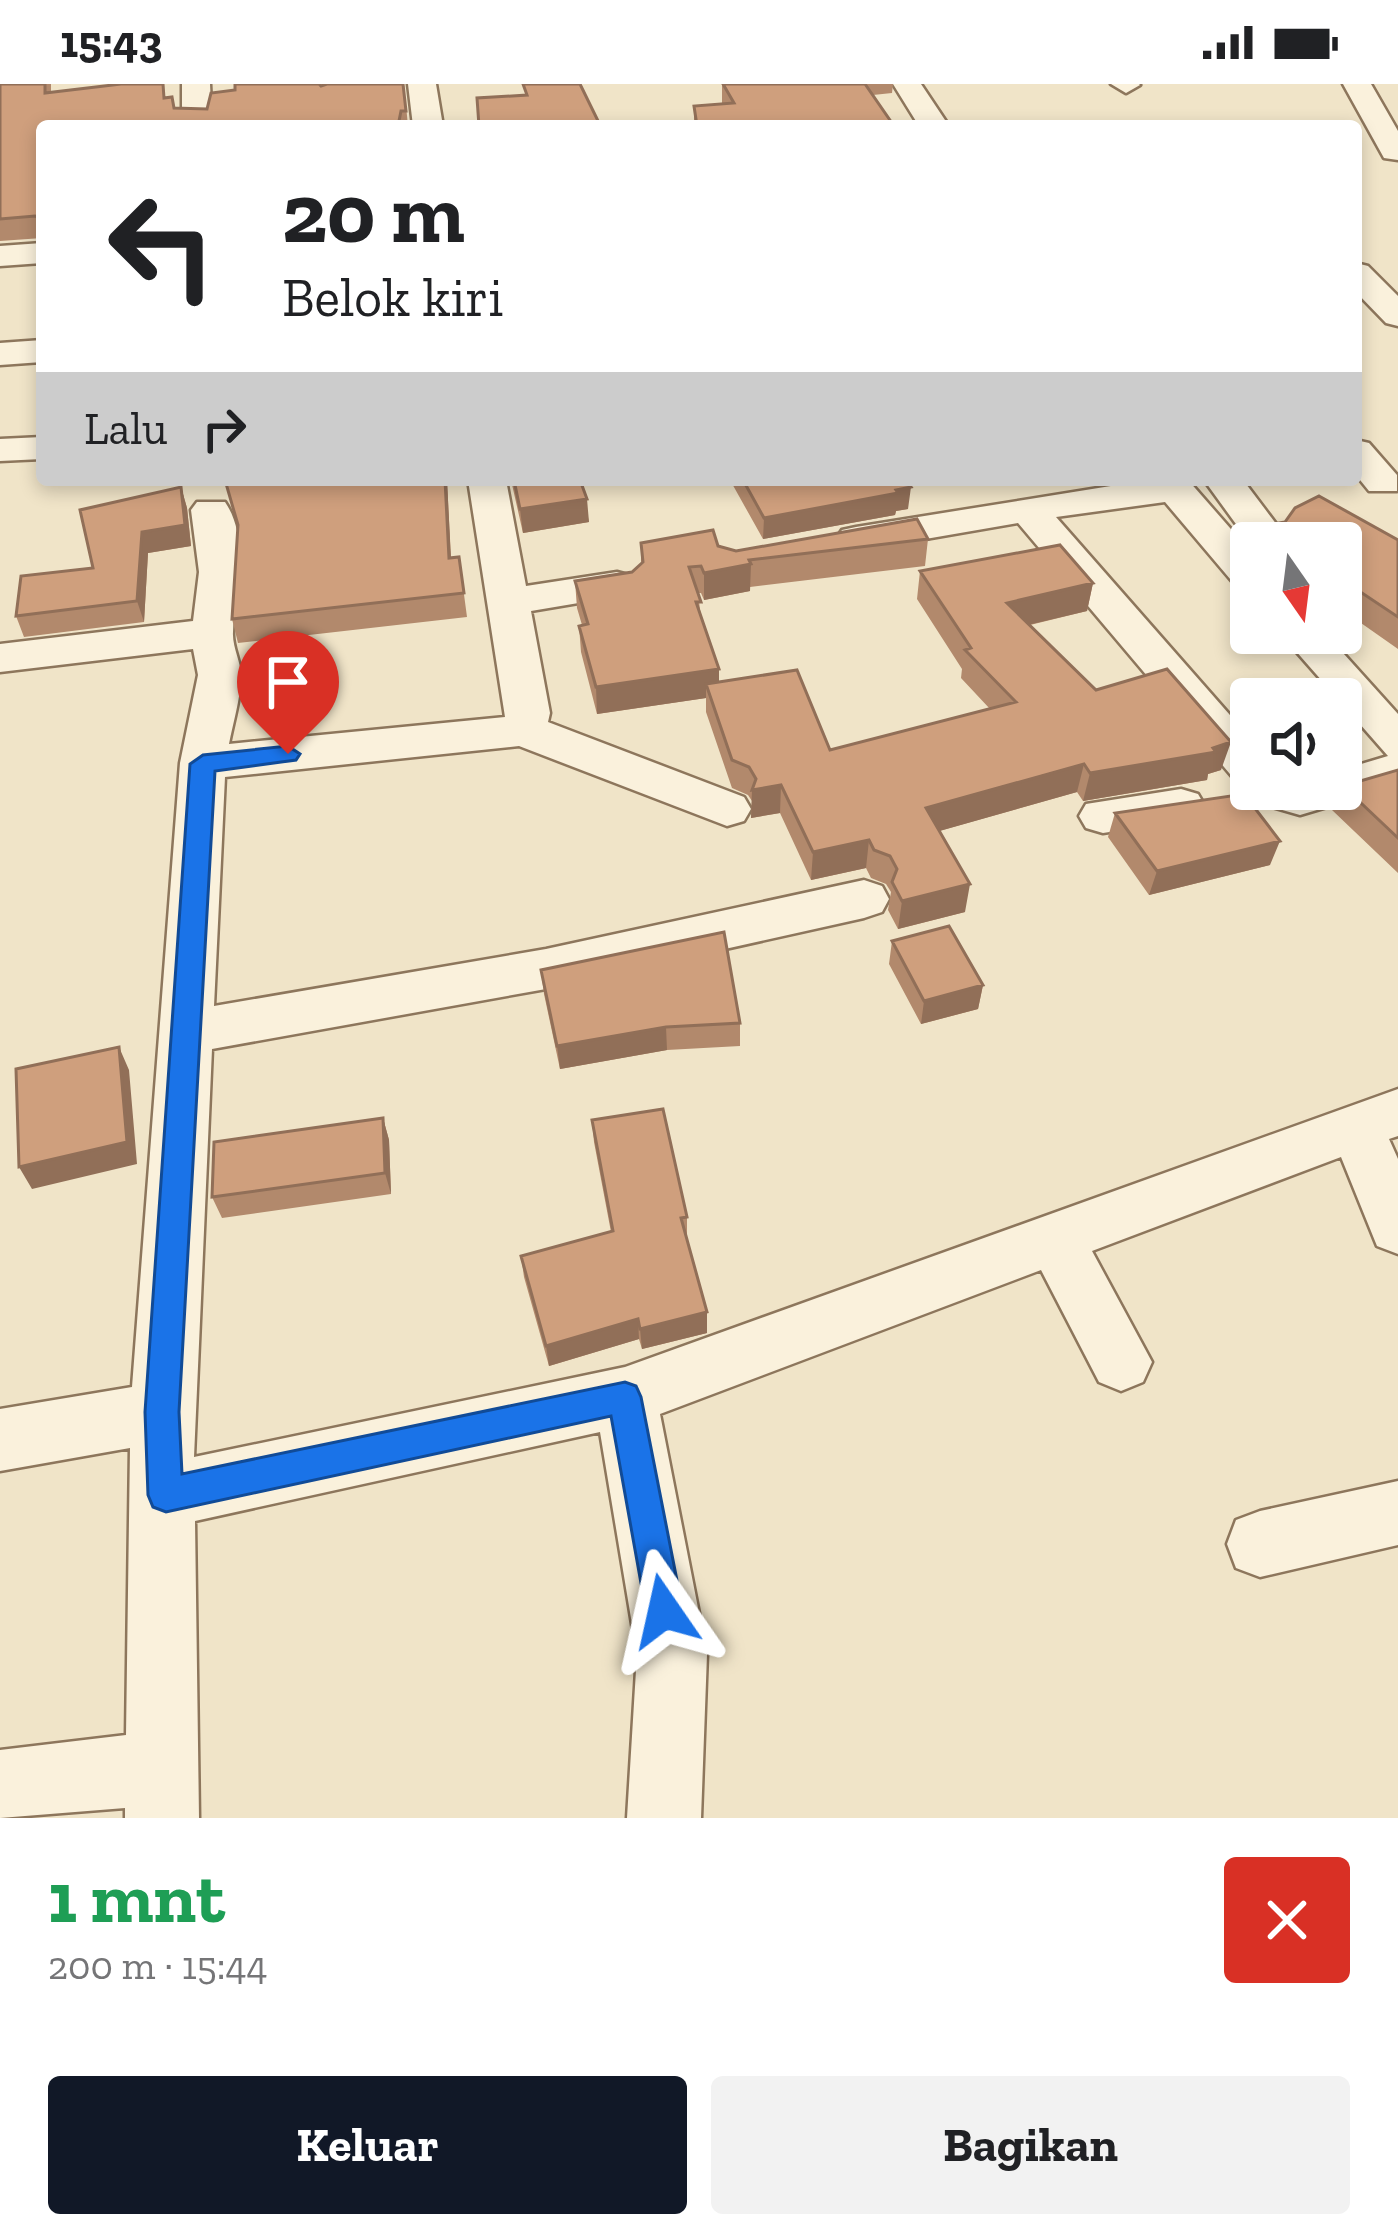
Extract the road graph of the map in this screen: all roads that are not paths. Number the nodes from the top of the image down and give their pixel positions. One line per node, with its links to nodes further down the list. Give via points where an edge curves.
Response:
1 (196, 84): 5 (street)
2 (422, 84): 6 (street)
3 (907, 84): 7 (street)
4 (1357, 84): 8 (street)
5 (197, 120)
6 (427, 120)
7 (930, 120)
8 (1395, 152)
9 (36, 254): 10 (street)
10 (0, 256)
11 (1398, 261): 12 (street)
12 (1362, 268)
13 (1362, 276): 14 (street)
14 (1398, 316)
15 (36, 351): 16 (street)
16 (0, 354)
17 (36, 448): 18 (street)
18 (0, 450)
19 (1362, 459): 20 (street)
20 (1383, 483)
21 (488, 486): 31 (street)
22 (1159, 486): 26 (street)
23 (1172, 486): 29 (street)
24 (1227, 486): 27 (street)
25 (211, 510): 32 (street, via 221,569)
26 (1023, 510): 28 (street); 37 (street)
27 (1254, 522)
28 (827, 544)
29 (1230, 553)
30 (617, 585): 31 (street)
31 (508, 602): 35 (street, via 528,713)
32 (211, 633): 34 (street); 38 (street, via 220,675)
33 (1319, 654): 36 (street)
34 (0, 658)
35 (523, 730): 38 (street); 42 (street)
36 (1398, 742)
37 (1230, 745)
38 (203, 764): 45 (street)
39 (1398, 769): 40 (street)
40 (1362, 780)
41 (1230, 790): 43 (street)
42 (727, 808)
43 (1103, 816)
44 (864, 899): 45 (street, via 546,969)
45 (187, 1032): 51 (street)
46 (1377, 1119): 47 (street); 48 (street)
47 (1398, 1228)
48 (1054, 1238): 49 (street); 50 (street)
49 (1121, 1361)
50 (625, 1397): 53 (street); 58 (street, via 672,1654)
51 (162, 1412): 52 (street); 53 (street)
52 (0, 1440)
53 (166, 1495): 57 (street)
54 (1398, 1513): 55 (street)
55 (1259, 1544)
56 (0, 1786): 57 (street)
57 (162, 1792)
58 (664, 1818)

